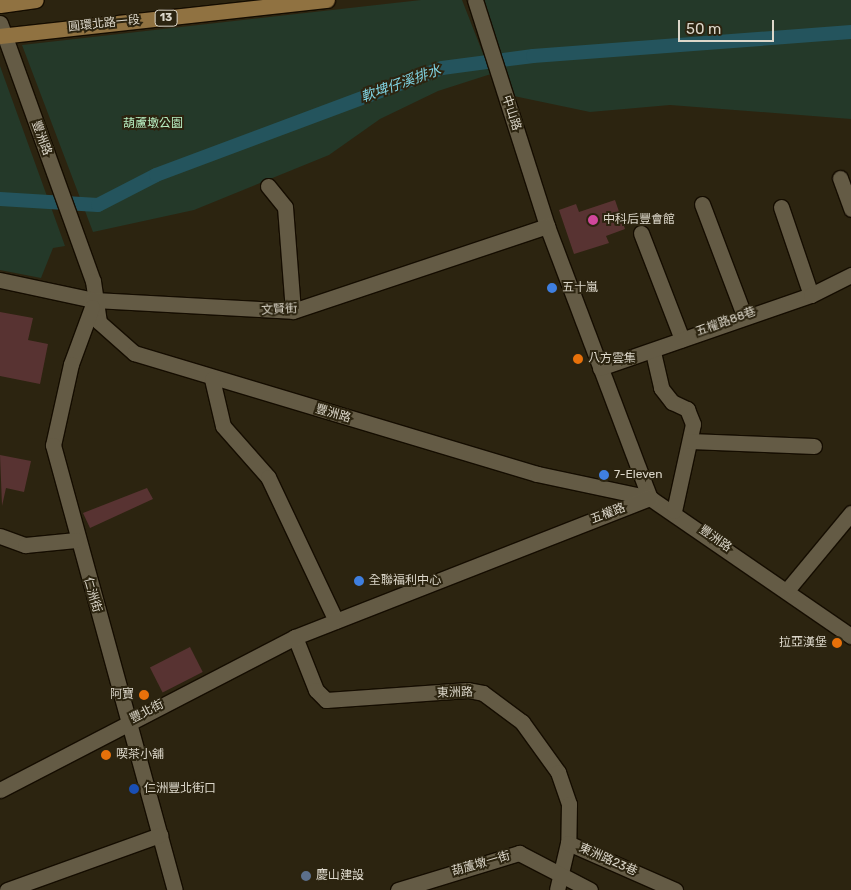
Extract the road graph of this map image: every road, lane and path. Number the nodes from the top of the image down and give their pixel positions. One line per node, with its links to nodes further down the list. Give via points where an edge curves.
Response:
1 (36, 0): 4 (main road)
2 (327, 0): 5 (main road, 圓環北路一段 / 13)
3 (475, 0): 11 (street, 中山路)
4 (0, 5)
5 (2, 31): 16 (street, 豐洲路, via 93,281)
6 (840, 178): 10 (street)
7 (268, 186): 17 (street, via 285,207)
8 (702, 204): 18 (street)
9 (781, 207): 15 (street)
10 (851, 209)
11 (546, 226): 17 (street, 文賢街); 21 (street)
12 (641, 233): 19 (street)
13 (851, 275): 15 (street, 五權路88巷)
14 (0, 280): 16 (street, 文賢街)
15 (811, 295): 18 (street, 五權路88巷)
16 (93, 300): 17 (street, 文賢街); 22 (street, 豐洲路, via 99,322 134,354); 29 (street, 仁洲街, via 89,325 71,364 53,445)
17 (293, 311)
18 (744, 315): 19 (street, 五權路88巷)
19 (682, 339): 20 (street, 五權路88巷)
20 (653, 352): 21 (street, 五權路88巷); 23 (street, via 660,388 690,416)
21 (600, 368): 25 (street)
22 (212, 380): 25 (street, 豐洲路, via 537,474); 31 (street, via 223,426 268,477)
23 (690, 441): 24 (street); 26 (street)
24 (814, 446)
25 (650, 498): 26 (street, 豐洲路); 31 (street, 五權路)
26 (674, 511): 30 (street, 豐洲路)
27 (851, 513): 30 (street)
28 (0, 536): 29 (street, via 26,545)
29 (76, 540): 34 (street, 仁洲街)
30 (788, 589): 32 (street, 豐洲路)
31 (336, 620): 33 (street, 五權路)
32 (851, 636)
33 (296, 637): 34 (street, 豐北街); 37 (street, 東洲路, via 316,690 326,700 468,690 497,701 533,735 558,772 568,804)
34 (128, 722): 35 (street, 豐北街); 36 (street, 仁洲街)
35 (0, 790)
36 (160, 835): 39 (street); 40 (street, 仁洲街)
37 (568, 843): 38 (street, 東洲路); 44 (street, 東洲路23巷)
38 (561, 874): 41 (street, 葫蘆墩一街, via 520,853); 42 (street, 東洲路); 43 (street, 葫蘆墩一街)
39 (7, 890)
40 (175, 890)
41 (398, 890)
42 (557, 890)
43 (590, 890)
44 (675, 890)

